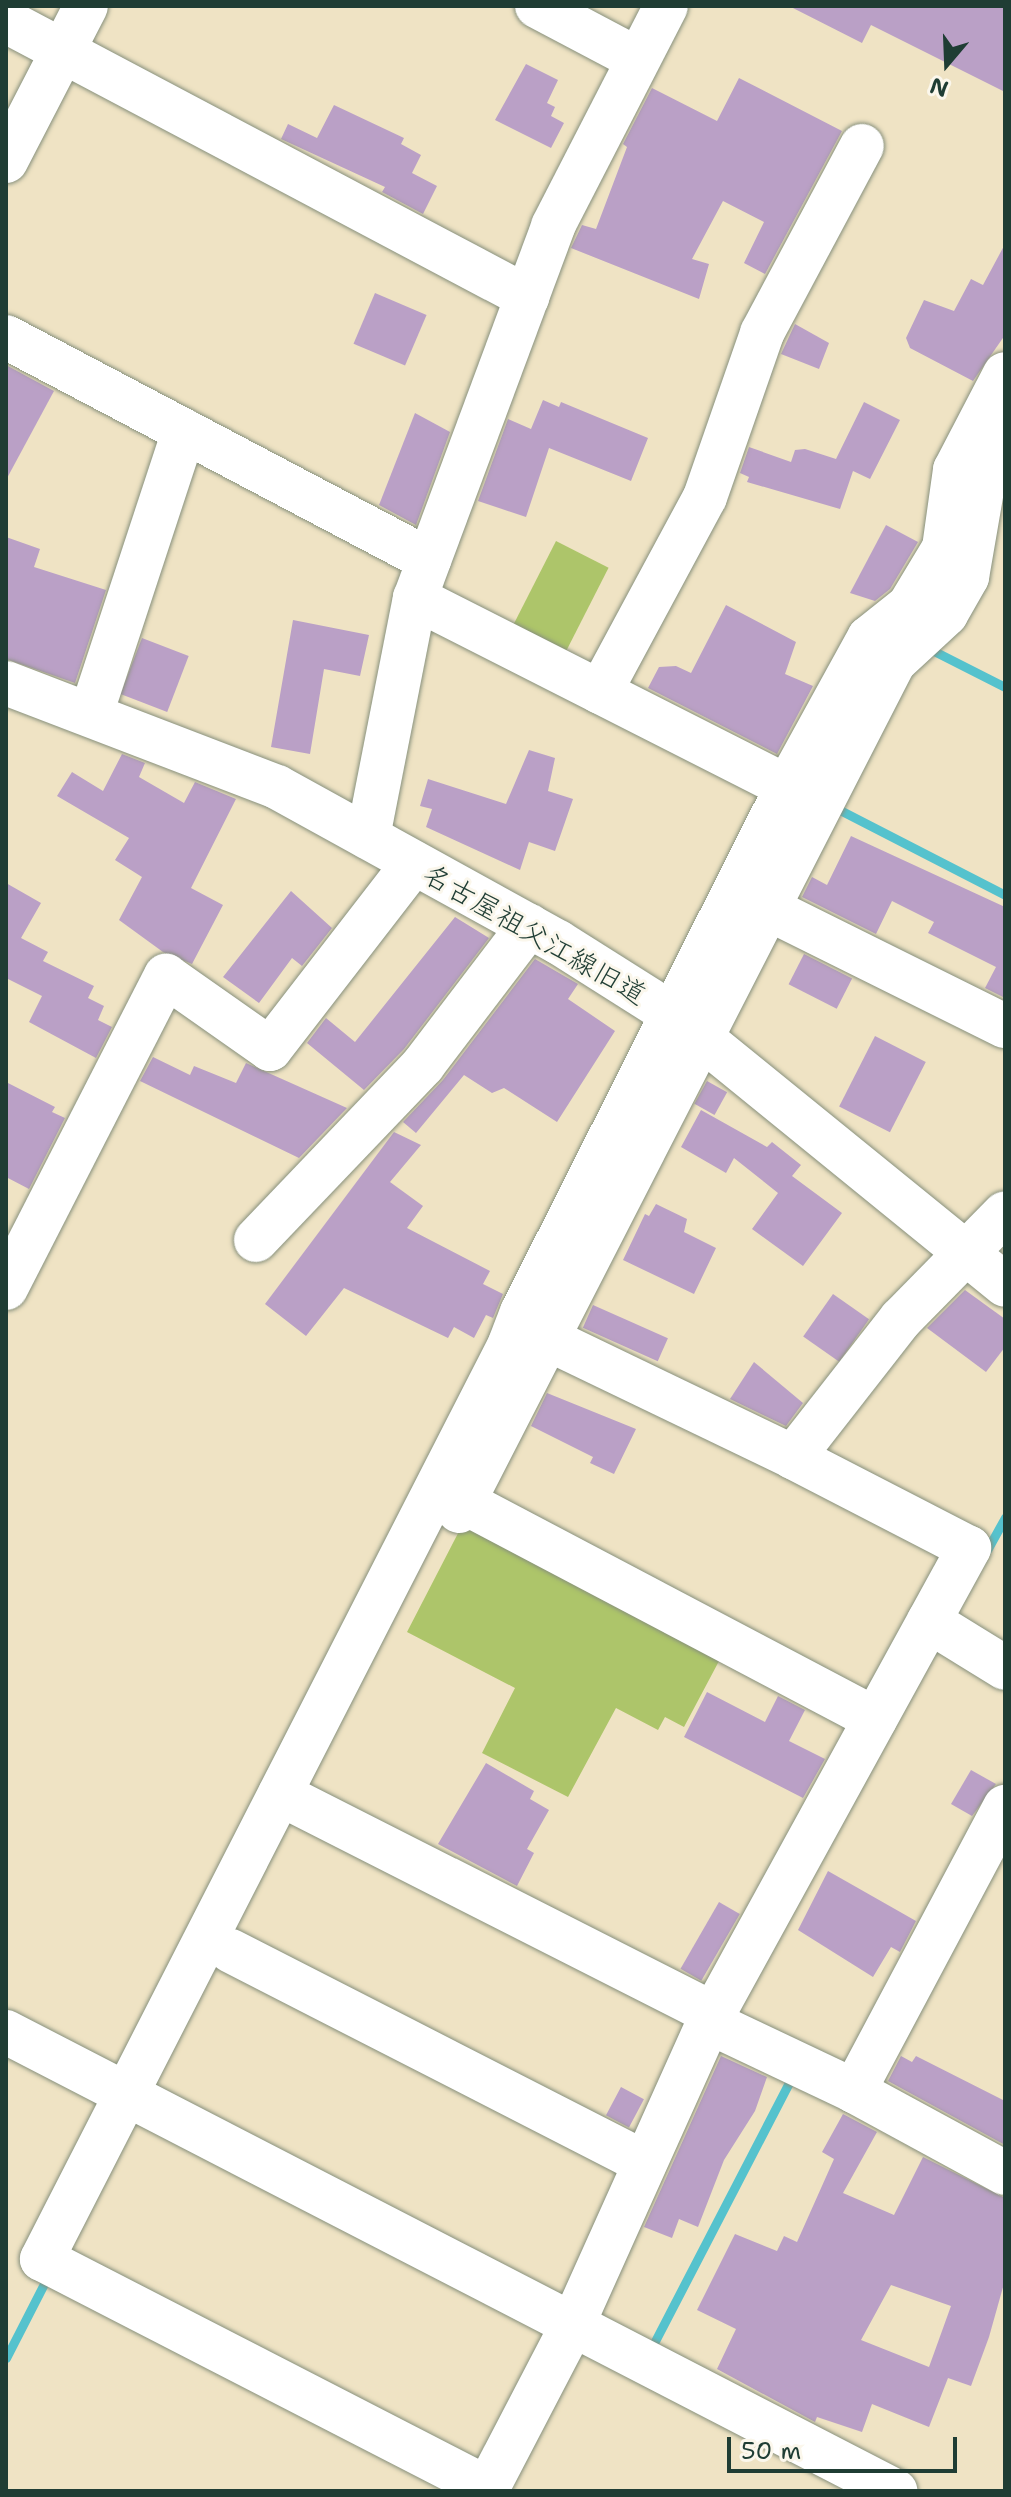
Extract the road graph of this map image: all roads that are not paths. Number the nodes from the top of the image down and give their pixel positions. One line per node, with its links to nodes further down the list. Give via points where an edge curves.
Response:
1 (86, 6): 5 (street)
2 (537, 6): 6 (street)
3 (666, 6): 6 (street)
4 (6, 21): 5 (street)
5 (63, 51): 8 (street); 9 (street)
6 (637, 59): 9 (street, via 553,226)
7 (862, 146): 16 (street, via 762,333 705,497)
8 (6, 161)
9 (527, 297): 14 (street)
10 (6, 337): 12 (street)
11 (1005, 374): 18 (street, via 955,470 944,548 909,606 869,638)
12 (184, 431): 14 (street); 17 (street)
13 (1005, 441): 21 (street, via 983,484 967,577 946,614 894,662)
14 (422, 579): 16 (street); 19 (street)
15 (6, 683): 17 (street, 名古屋祖父江線旧道)
16 (600, 692): 18 (street)
17 (91, 714): 19 (street, 名古屋祖父江線旧道, via 265,782)
18 (787, 787): 23 (street)
19 (368, 837): 20 (street, 名古屋祖父江線旧道)
20 (414, 863): 22 (street, 名古屋祖父江線旧道); 29 (street, via 270,1049 166,976)
21 (769, 909): 23 (street); 24 (street)
22 (529, 926): 23 (street, 名古屋祖父江線旧道); 26 (street, via 423,1065)
23 (688, 1026): 27 (street, 名古屋祖父江線旧道); 30 (street); 32 (street)
24 (1005, 1026)
25 (1005, 1213): 27 (street)
26 (256, 1240)
27 (965, 1253): 28 (street, 名古屋祖父江線旧道); 31 (street, via 901,1319)
28 (1005, 1285)
29 (6, 1288)
30 (548, 1339): 31 (street); 32 (street)
31 (793, 1457): 33 (street, via 969,1548)
32 (450, 1495): 35 (street); 36 (street)
33 (929, 1621): 34 (street); 35 (street)
34 (1005, 1668)
35 (875, 1719): 39 (street)
36 (293, 1800): 38 (street); 39 (street); 42 (street)
37 (1005, 1807): 41 (street)
38 (231, 1951): 42 (street); 43 (street)
39 (711, 2018): 41 (street); 43 (street)
40 (6, 2032): 42 (street)
41 (854, 2091): 44 (street)
42 (138, 2100): 45 (street); 46 (street, via 42,2259)
43 (645, 2163): 45 (street)
44 (1005, 2173)
45 (573, 2324): 46 (street); 47 (street)
46 (487, 2490)
47 (895, 2491)

